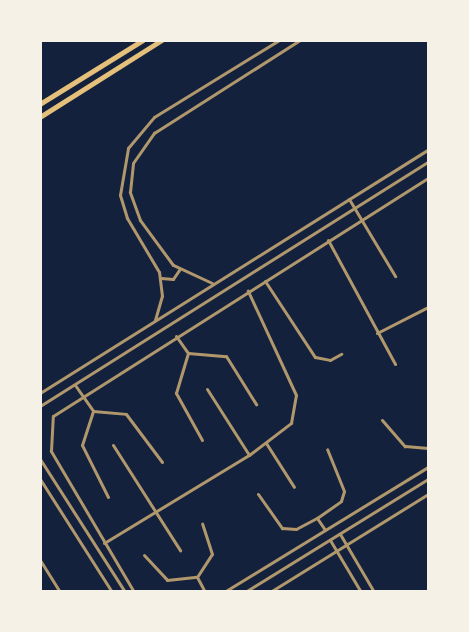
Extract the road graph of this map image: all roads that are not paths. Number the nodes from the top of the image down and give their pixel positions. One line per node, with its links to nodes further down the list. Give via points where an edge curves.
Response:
1 (143, 40): 5 (main road)
2 (162, 40): 6 (main road)
3 (279, 40): 16 (street, via 154,117 128,148 119,179 122,203)
4 (300, 40): 14 (street, via 154,134 136,156 130,177 134,207)
5 (40, 104)
6 (40, 117)
7 (429, 150): 10 (street)
8 (429, 162): 11 (street)
9 (429, 178): 12 (street)
10 (348, 199): 11 (street); 18 (street)
11 (355, 209): 12 (street); 27 (street)
12 (361, 218): 13 (street); 15 (street)
13 (328, 240): 17 (street); 22 (street)
14 (179, 270): 16 (street, via 173,279); 18 (street)
15 (395, 276)
16 (161, 278): 21 (street)
17 (265, 280): 19 (street); 25 (street, via 315,357 330,360)
18 (214, 284): 21 (street)
19 (248, 291): 23 (street); 36 (street, via 297,403 286,430)
20 (429, 307): 22 (street)
21 (155, 320): 29 (street)
22 (377, 333): 26 (street)
23 (176, 336): 24 (street); 30 (street)
24 (188, 353): 31 (street, via 226,356); 35 (street, via 176,393)
25 (341, 354)
26 (395, 364)
27 (75, 385): 30 (street); 32 (street)
28 (207, 389): 40 (street)
29 (40, 393)
30 (82, 395): 33 (street); 56 (street, via 53,416 49,444)
31 (256, 404)
32 (40, 406)
33 (93, 411): 42 (street, via 126,414); 49 (street, via 82,445)
34 (382, 420): 38 (street, via 405,446)
35 (202, 440)
36 (266, 443): 40 (street); 46 (street)
37 (113, 445): 50 (street)
38 (429, 448)
39 (327, 449): 51 (street, via 344,491 341,501)
40 (249, 455): 50 (street)
41 (40, 459): 65 (street)
42 (162, 462)
43 (429, 467): 53 (street)
44 (40, 479): 64 (street)
45 (429, 479): 54 (street)
46 (294, 487)
47 (258, 494): 51 (street, via 282,528 296,529)
48 (429, 494): 57 (street)
49 (108, 497)
50 (155, 512): 56 (street); 58 (street)
51 (317, 518): 53 (street)
52 (202, 524): 62 (street, via 212,554)
53 (325, 530): 68 (street)
54 (339, 534): 55 (street); 57 (street)
55 (330, 540): 59 (street); 69 (street)
56 (104, 543): 66 (street)
57 (346, 544): 59 (street); 72 (street)
58 (180, 550)
59 (336, 550): 70 (street); 71 (street)
60 (144, 555): 62 (street, via 167,580)
61 (40, 560): 63 (street)
62 (197, 577): 67 (street)
63 (60, 591)
64 (112, 591)
65 (125, 591)
66 (134, 591)
67 (206, 591)
68 (224, 591)
69 (245, 591)
70 (270, 591)
71 (361, 591)
72 (374, 591)

